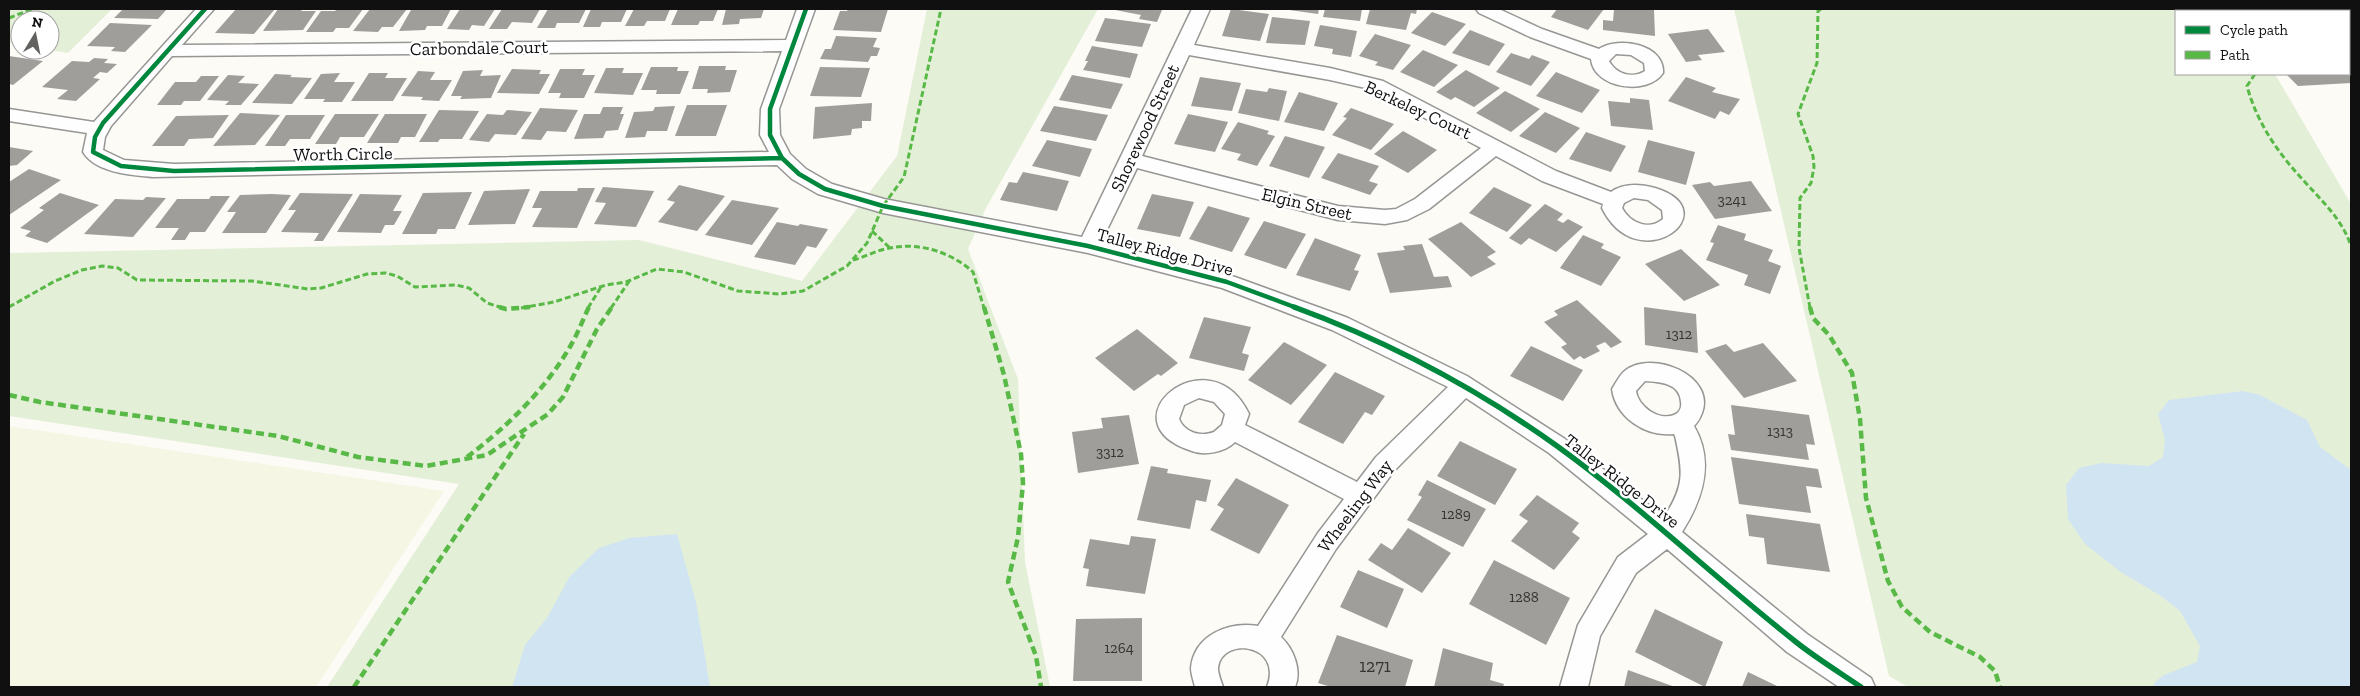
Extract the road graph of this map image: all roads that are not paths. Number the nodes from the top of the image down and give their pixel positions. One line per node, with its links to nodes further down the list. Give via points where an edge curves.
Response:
1 (204, 9): 7 (street, Worth Circle)
2 (806, 9): 5 (street, Talley Ridge Drive)
3 (1201, 9): 6 (street, Shorewood Street)
4 (1485, 9): 8 (street, via 1536,33)
5 (792, 45): 7 (street, Carbondale Court); 12 (street, Talley Ridge Drive, via 770,109 770,134)
6 (1182, 48): 11 (street, Berkeley Court, via 1376,85); 13 (street, Shorewood Street)
7 (167, 51): 10 (street, Worth Circle)
8 (1601, 56)
9 (9, 115): 10 (street)
10 (99, 129): 12 (street, Worth Circle, via 93,152 104,161 135,169 174,172)
11 (1495, 147): 13 (street, Elgin Street, via 1420,205 1400,215 1376,216 1338,213); 14 (street, Berkeley Court, via 1550,176)
12 (782, 158): 15 (street, Talley Ridge Drive, via 799,174 825,189 875,204)
13 (1131, 160): 15 (street, Shorewood Street)
14 (1614, 201)
15 (1088, 246): 16 (street, Talley Ridge Drive, via 1227,282 1340,324)
16 (1464, 386): 19 (street, Wheeling Way, via 1385,464); 20 (street, Talley Ridge Drive, via 1557,446)
17 (1680, 423): 20 (street, via 1687,435 1694,476 1686,506)
18 (1233, 430): 19 (street)
19 (1361, 496): 21 (street, Wheeling Way, via 1327,541)
20 (1667, 534): 24 (street, via 1628,565 1587,633); 25 (street, Talley Ridge Drive, via 1797,643)
21 (1264, 640): 22 (street, via 1237,636 1214,646 1204,668); 23 (street, via 1281,657 1285,669)
22 (1209, 687)
23 (1282, 687)
24 (1574, 687)
25 (1861, 687)

